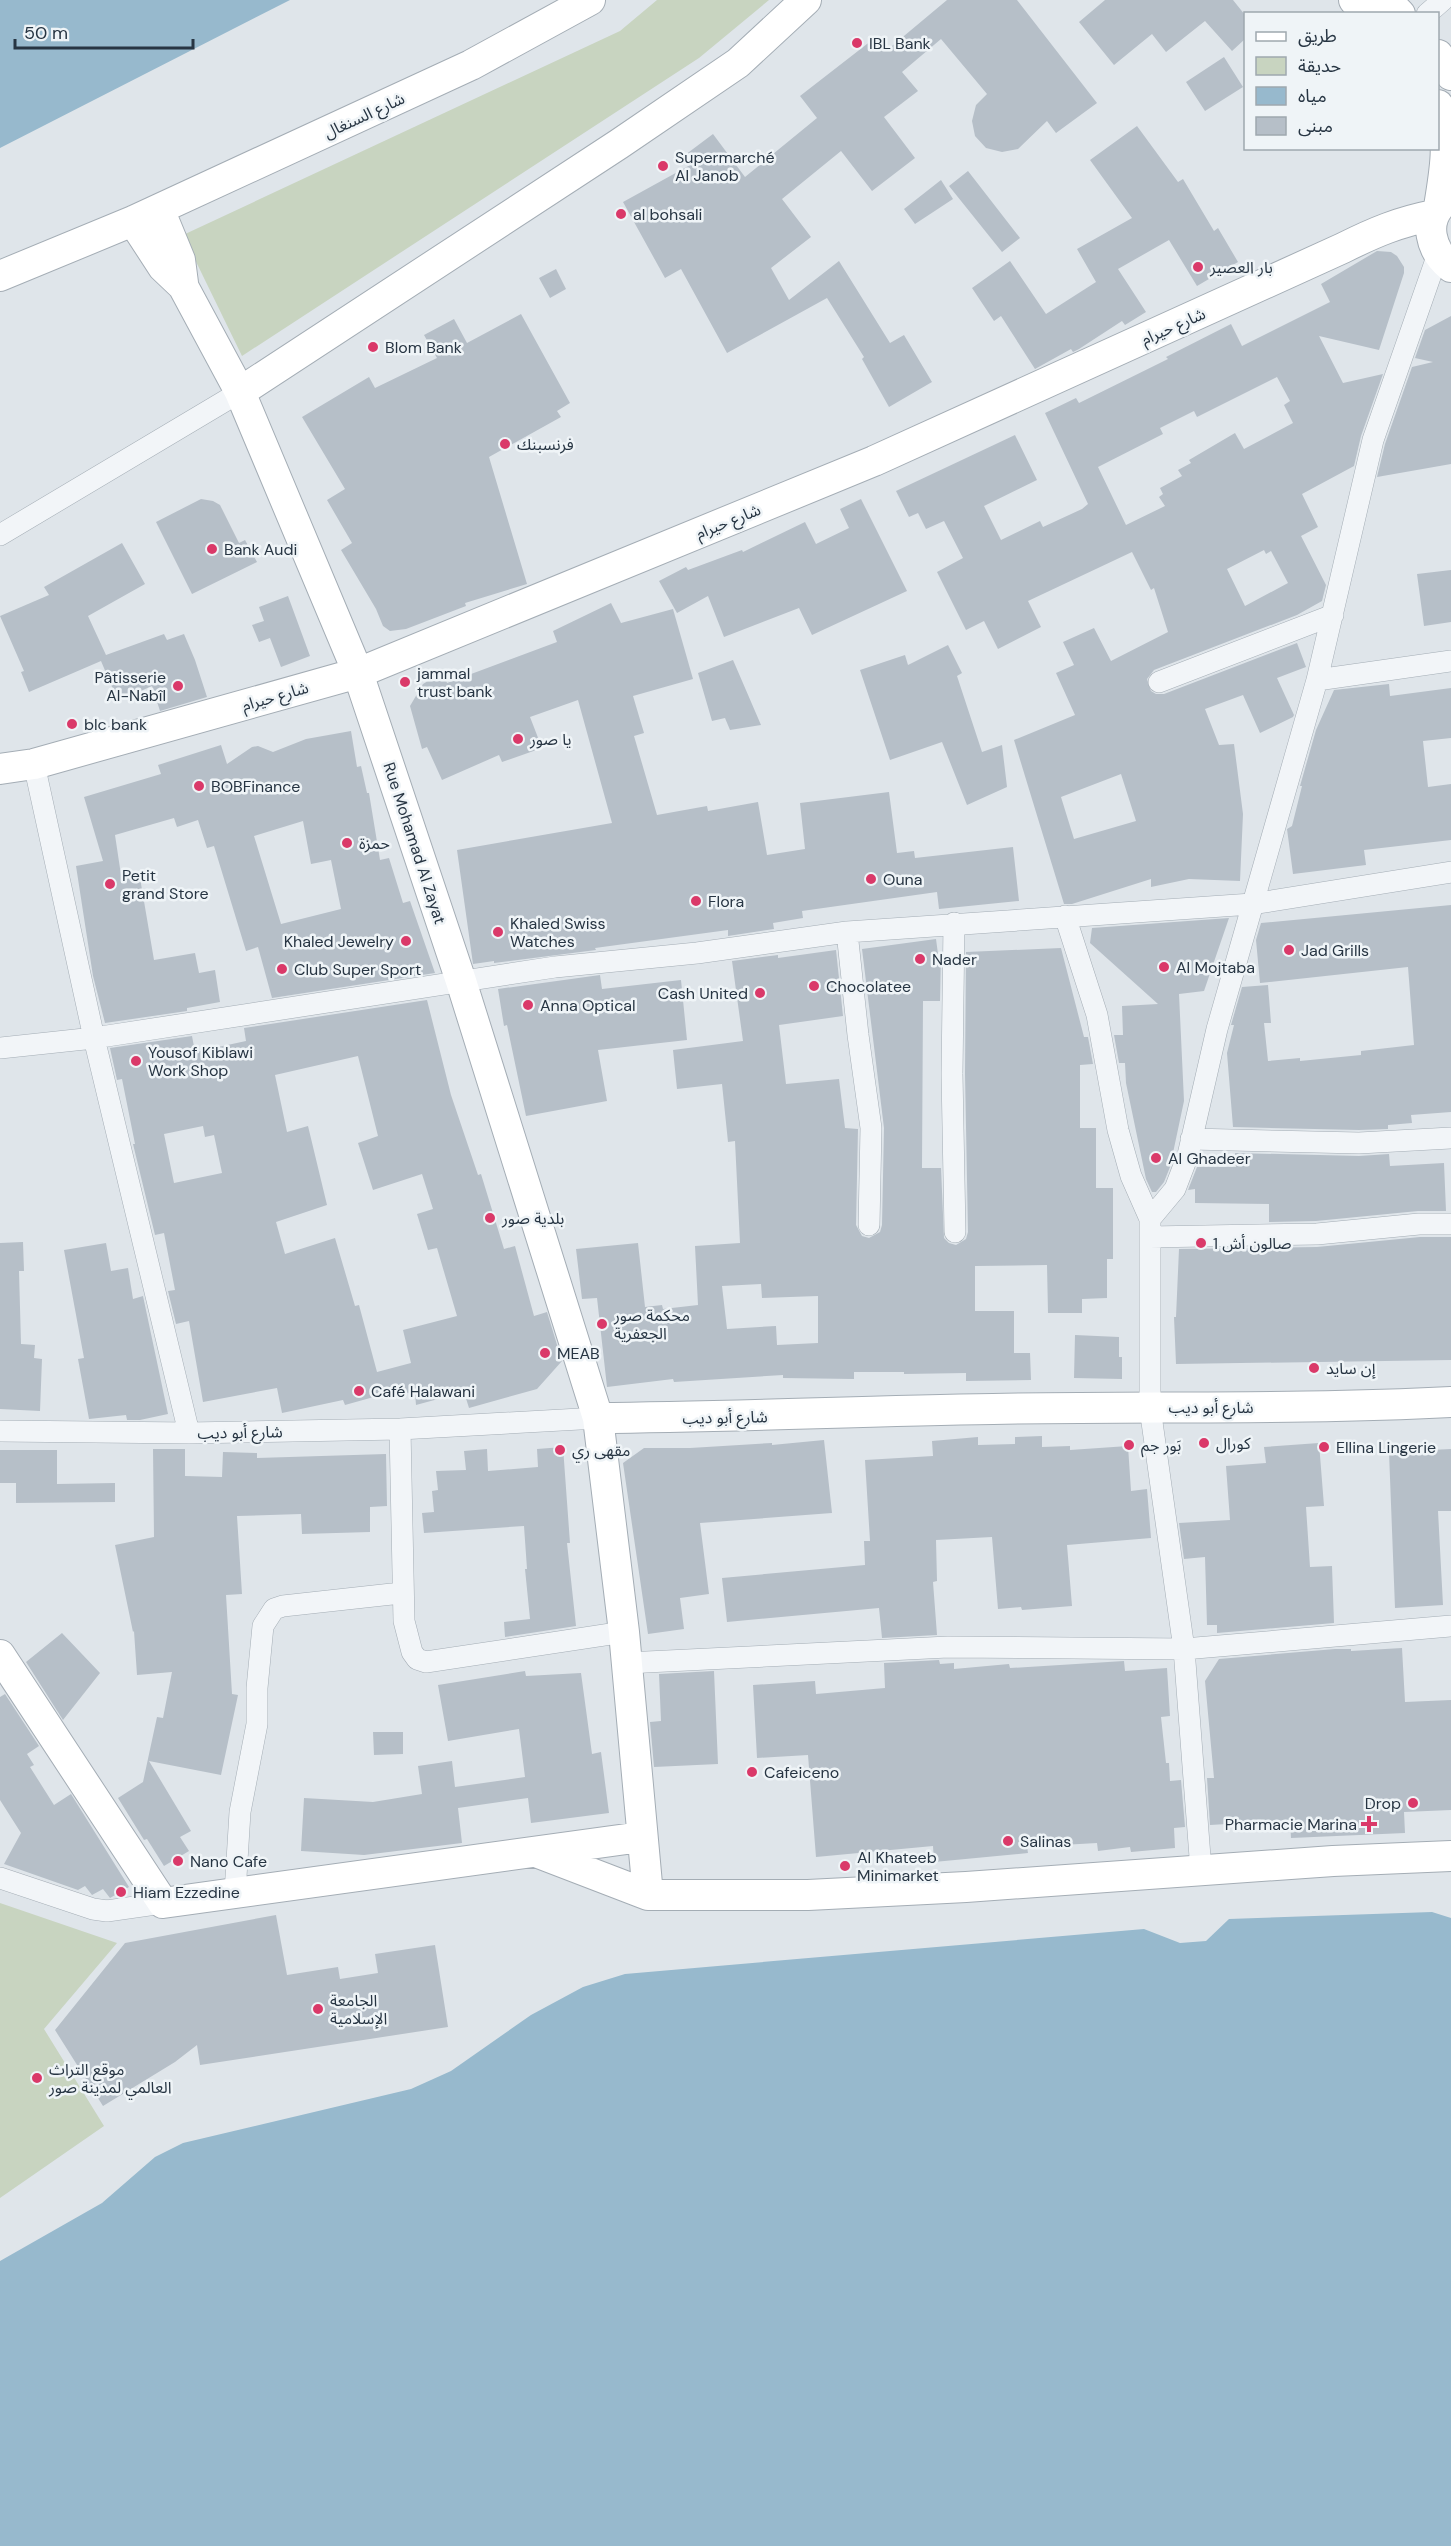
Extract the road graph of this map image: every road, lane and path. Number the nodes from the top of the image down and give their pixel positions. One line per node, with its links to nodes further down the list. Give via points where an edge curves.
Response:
1 (590, 0): 13 (main road, شارع السنغال, via 471,65)
2 (806, 0): 16 (main road, via 738,63)
3 (1354, 0): 6 (main road)
4 (1386, 0): 7 (main road)
5 (1443, 0): 8 (street)
6 (1365, 12)
7 (1398, 12)
8 (1429, 12)
9 (1439, 58): 10 (main road)
10 (1451, 75)
11 (1439, 110): 12 (main road, via 1448,154)
12 (1441, 206): 14 (main road, via 1431,228 1432,242); 20 (main road, شارع حيرام, via 1373,232 874,462)
13 (146, 215): 15 (main road, شارع السنغال); 16 (main road, Rue Mohamad Al Zayat, via 164,267 183,286)
14 (1444, 261): 18 (street, via 1373,440)
15 (0, 276)
16 (240, 392): 17 (street); 20 (main road, Rue Mohamad Al Zayat)
17 (0, 535)
18 (1333, 615): 21 (street); 22 (street)
19 (1451, 661): 21 (street)
20 (358, 673): 23 (main road, شارع حيرام); 30 (main road, Rue Mohamad Al Zayat)
21 (1317, 680): 26 (street)
22 (1159, 682)
23 (34, 764): 24 (main road, شارع حيرام); 31 (street)
24 (0, 769)
25 (1451, 872): 26 (street)
26 (1252, 904): 27 (street); 34 (street)
27 (1065, 916): 28 (street); 37 (street, via 1097,1015 1118,1130)
28 (954, 923): 29 (street); 38 (street)
29 (847, 932): 30 (street); 36 (street, via 871,1128)
30 (461, 981): 31 (street); 41 (main road, Rue Mohamad Al Zayat)
31 (94, 1038): 32 (street); 44 (street)
32 (0, 1048)
33 (1451, 1138): 34 (street, via 1359,1143)
34 (1191, 1139): 37 (street, via 1176,1189)
35 (1451, 1224): 37 (street, via 1317,1234)
36 (868, 1225)
37 (1150, 1228): 40 (street)
38 (955, 1232)
39 (1451, 1402): 40 (main road, شارع أبو ديب)
40 (1150, 1408): 41 (main road, شارع أبو ديب); 48 (street)
41 (598, 1418): 42 (street, شارع أبو ديب); 47 (main road, Rue Mohamad Al Zayat)
42 (400, 1430): 44 (street, شارع أبو ديب); 45 (street)
43 (0, 1431): 44 (street, شارع أبو ديب)
44 (189, 1433)
45 (401, 1593): 47 (street, via 409,1643 417,1659 426,1662); 56 (street, via 283,1606 268,1616 257,1688 257,1724 240,1812)
46 (1451, 1626): 48 (street)
47 (624, 1632): 50 (main road, Rue Mohamad Al Zayat)
48 (1184, 1649): 50 (street, via 948,1647); 54 (street)
49 (0, 1655): 58 (main road)
50 (626, 1663): 51 (main road, Rue Mohamad Al Zayat)
51 (641, 1837): 52 (main road); 57 (main road, Rue Mohamad Al Zayat)
52 (536, 1852): 56 (main road); 57 (main road)
53 (1451, 1856): 54 (main road)
54 (1201, 1870): 57 (main road, via 808,1895)
55 (0, 1878): 58 (street, via 93,1909 107,1911)
56 (236, 1893): 58 (main road)
57 (648, 1896)
58 (163, 1903)

